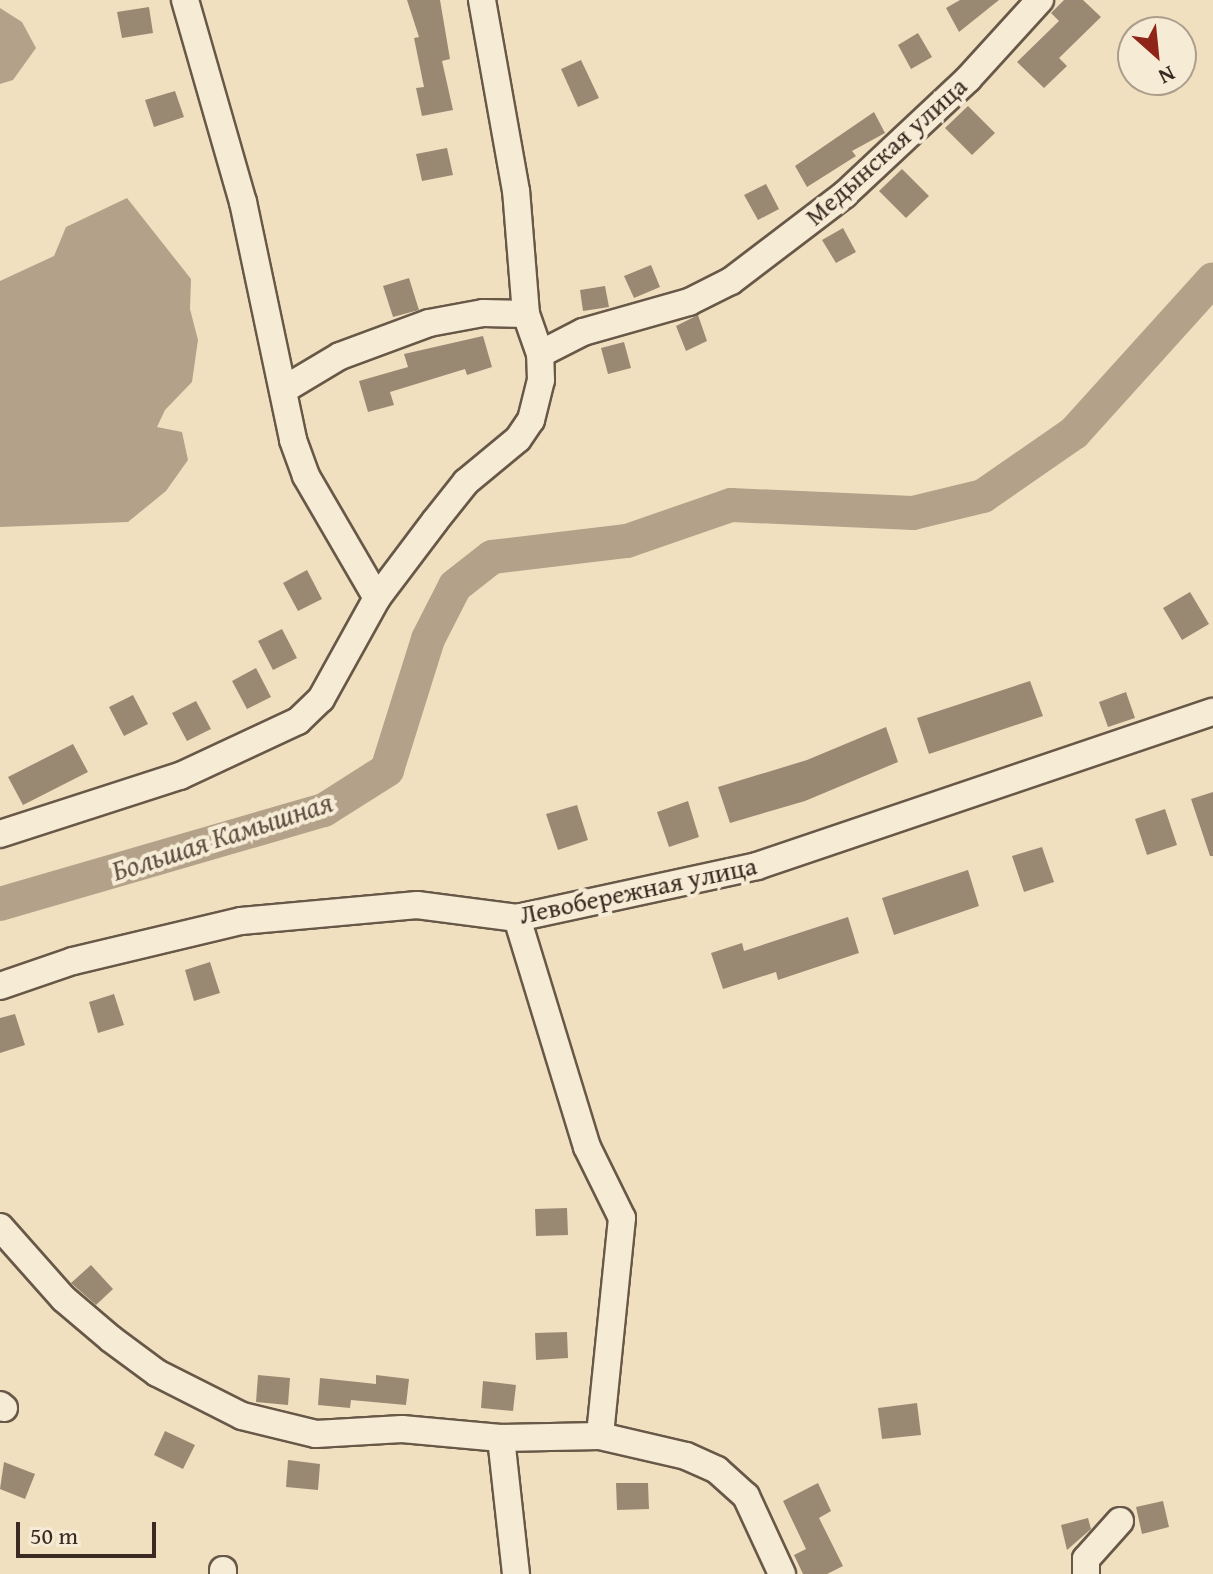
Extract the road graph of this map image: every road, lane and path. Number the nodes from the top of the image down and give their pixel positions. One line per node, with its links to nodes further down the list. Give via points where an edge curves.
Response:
1 (185, 0): 6 (street, via 243,202)
2 (482, 0): 4 (street, via 516,191)
3 (1040, 0): 5 (street, Медынская улица, via 968,79 844,195 731,281 689,302 583,332)
4 (526, 314): 5 (street); 6 (street, via 483,313 429,323 340,356)
5 (540, 354): 7 (street, via 541,380 531,420 518,439 466,482)
6 (283, 390): 7 (street, via 306,476)
7 (377, 598): 9 (street, via 321,699 298,721 180,776)
8 (1213, 712): 10 (street, Левобережная улица, via 757,866)
9 (0, 834)
10 (517, 918): 11 (street, Левобережная улица, via 417,905 253,919 73,961); 13 (street, via 587,1147 622,1218)
11 (0, 986)
12 (0, 1227): 14 (street, via 64,1299 111,1339 157,1373 242,1416 316,1434 402,1429)
13 (600, 1436): 14 (street); 17 (street, via 686,1456 717,1470 746,1496)
14 (501, 1438): 16 (street)
15 (1120, 1521): 18 (street, via 1086,1559)
16 (516, 1574)
17 (782, 1574)
18 (1086, 1574)

